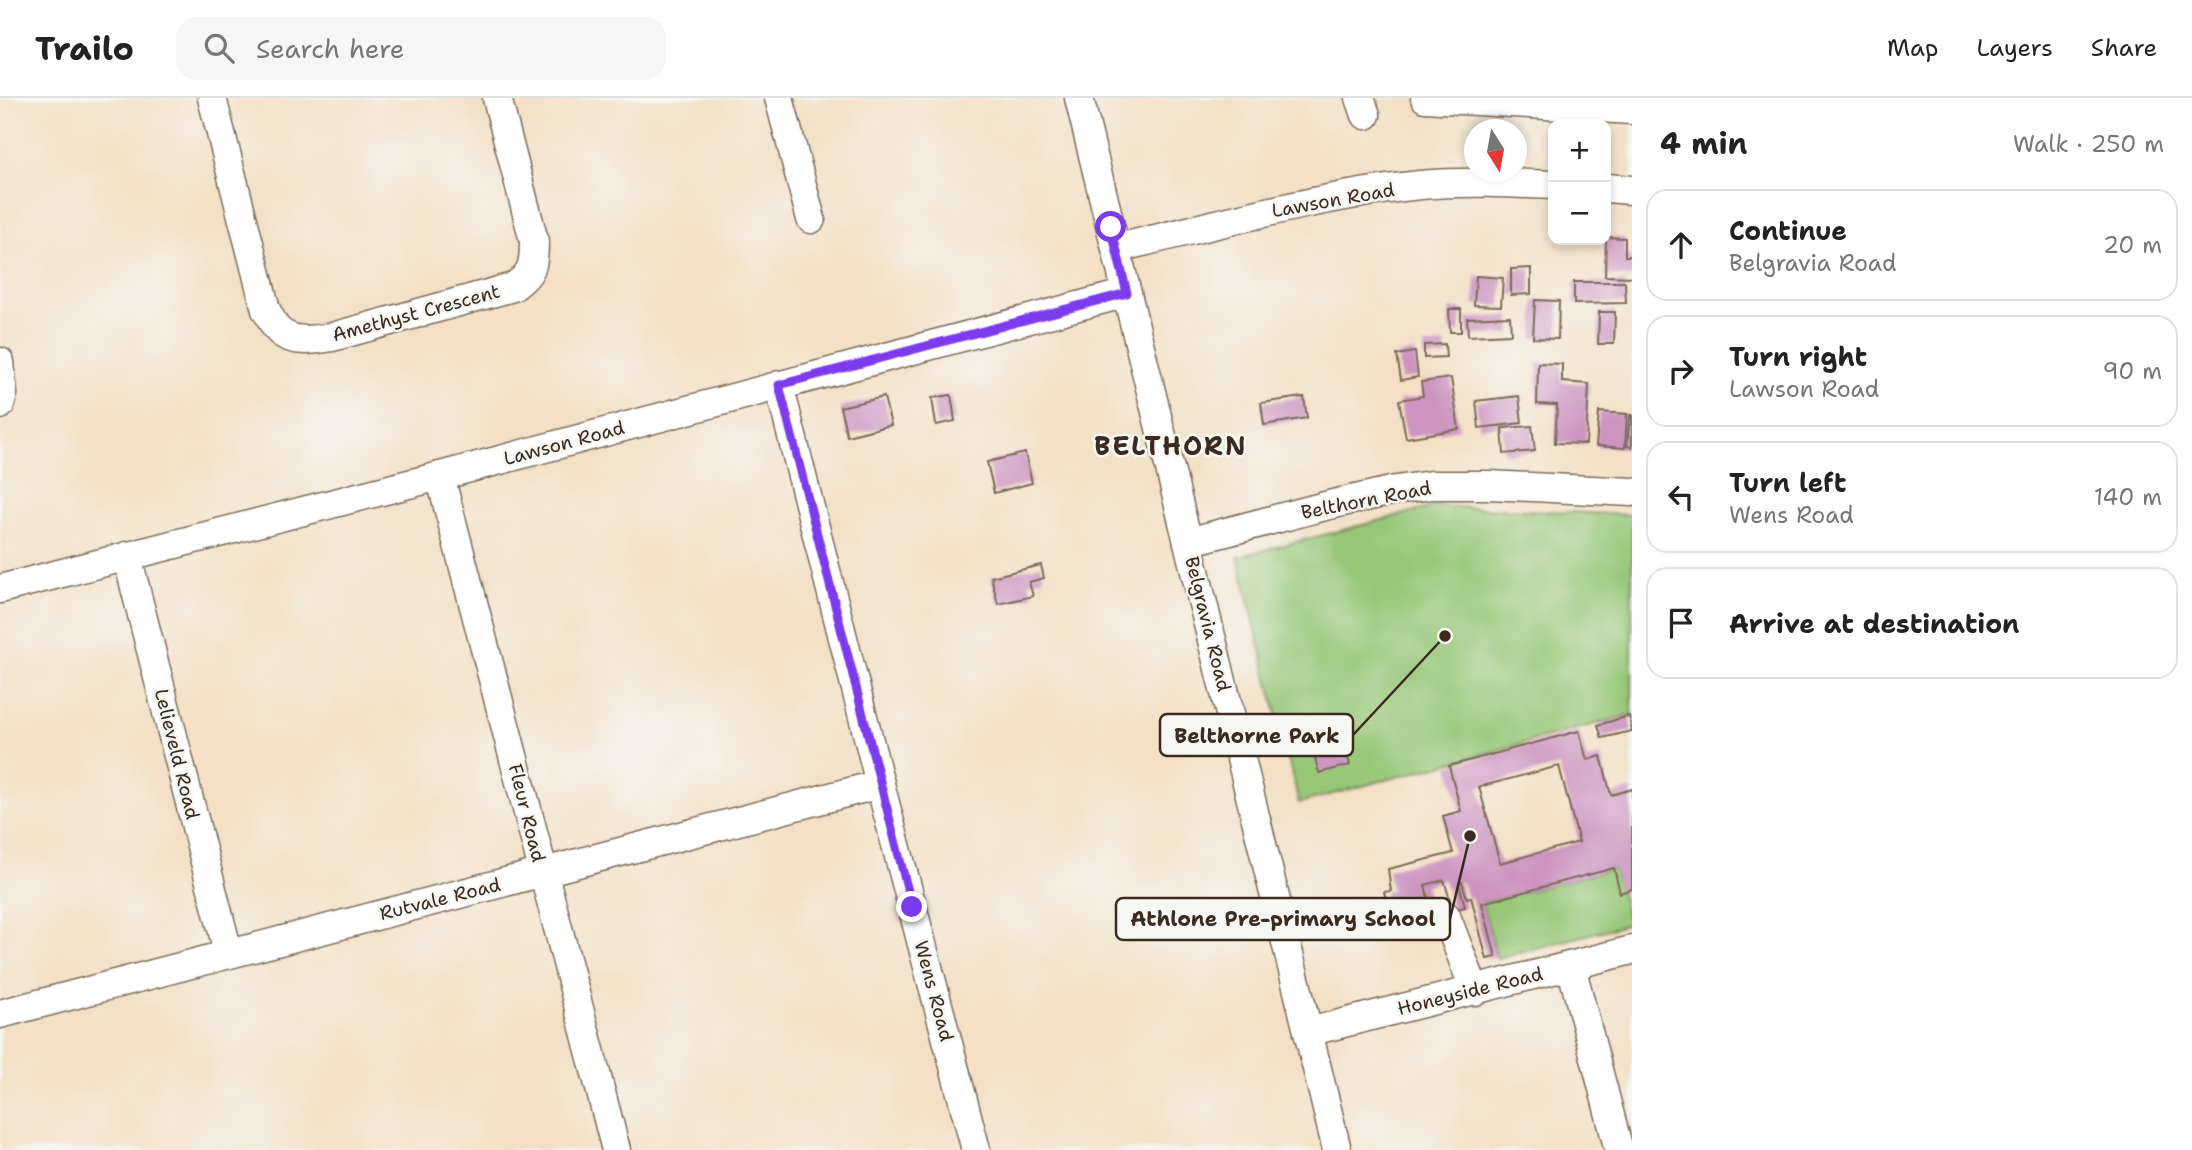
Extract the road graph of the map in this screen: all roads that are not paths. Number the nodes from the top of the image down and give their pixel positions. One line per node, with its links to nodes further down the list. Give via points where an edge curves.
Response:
1 (212, 98): 2 (street, Amethyst Crescent, via 267,310 277,330 311,341 513,287 527,277 534,260 534,241)
2 (497, 98)
3 (779, 98): 10 (street)
4 (1079, 98): 11 (street, Belgravia Road)
5 (1425, 98): 6 (street)
6 (1632, 110)
7 (1548, 185): 11 (street, Lawson Road, via 1467,183 1366,192)
8 (1611, 188): 9 (street)
9 (1632, 190)
10 (811, 219)
11 (1117, 248): 12 (street, Belgravia Road)
12 (1127, 293): 14 (street, Lawson Road); 18 (street, Belgravia Road)
13 (0, 362): 15 (street, via 4,394)
14 (779, 385): 16 (street, Lawson Road); 21 (street, Wens Road)
15 (0, 405)
16 (440, 476): 19 (street, Lawson Road); 22 (street, Fleur Road)
17 (1632, 492): 18 (street, Belthorn Road, via 1432,485 1329,505)
18 (1188, 542): 29 (street, Belgravia Road)
19 (127, 556): 20 (street, Lawson Road); 25 (street, Lelieveld Road)
20 (0, 589)
21 (880, 784): 22 (street, Rutvale Road); 31 (street, Wens Road)
22 (542, 874): 25 (street, Rutvale Road); 30 (street, Fleur Road)
23 (1446, 916): 27 (street)
24 (1632, 950): 26 (street, Honeyside Road)
25 (228, 952): 28 (street, Rutvale Road)
26 (1571, 966): 27 (street, Honeyside Road); 33 (street)
27 (1475, 991): 29 (street, Honeyside Road)
28 (0, 1014)
29 (1308, 1032): 32 (street, Belgravia Road)
30 (616, 1150)
31 (976, 1150)
32 (1337, 1150)
33 (1619, 1150)

